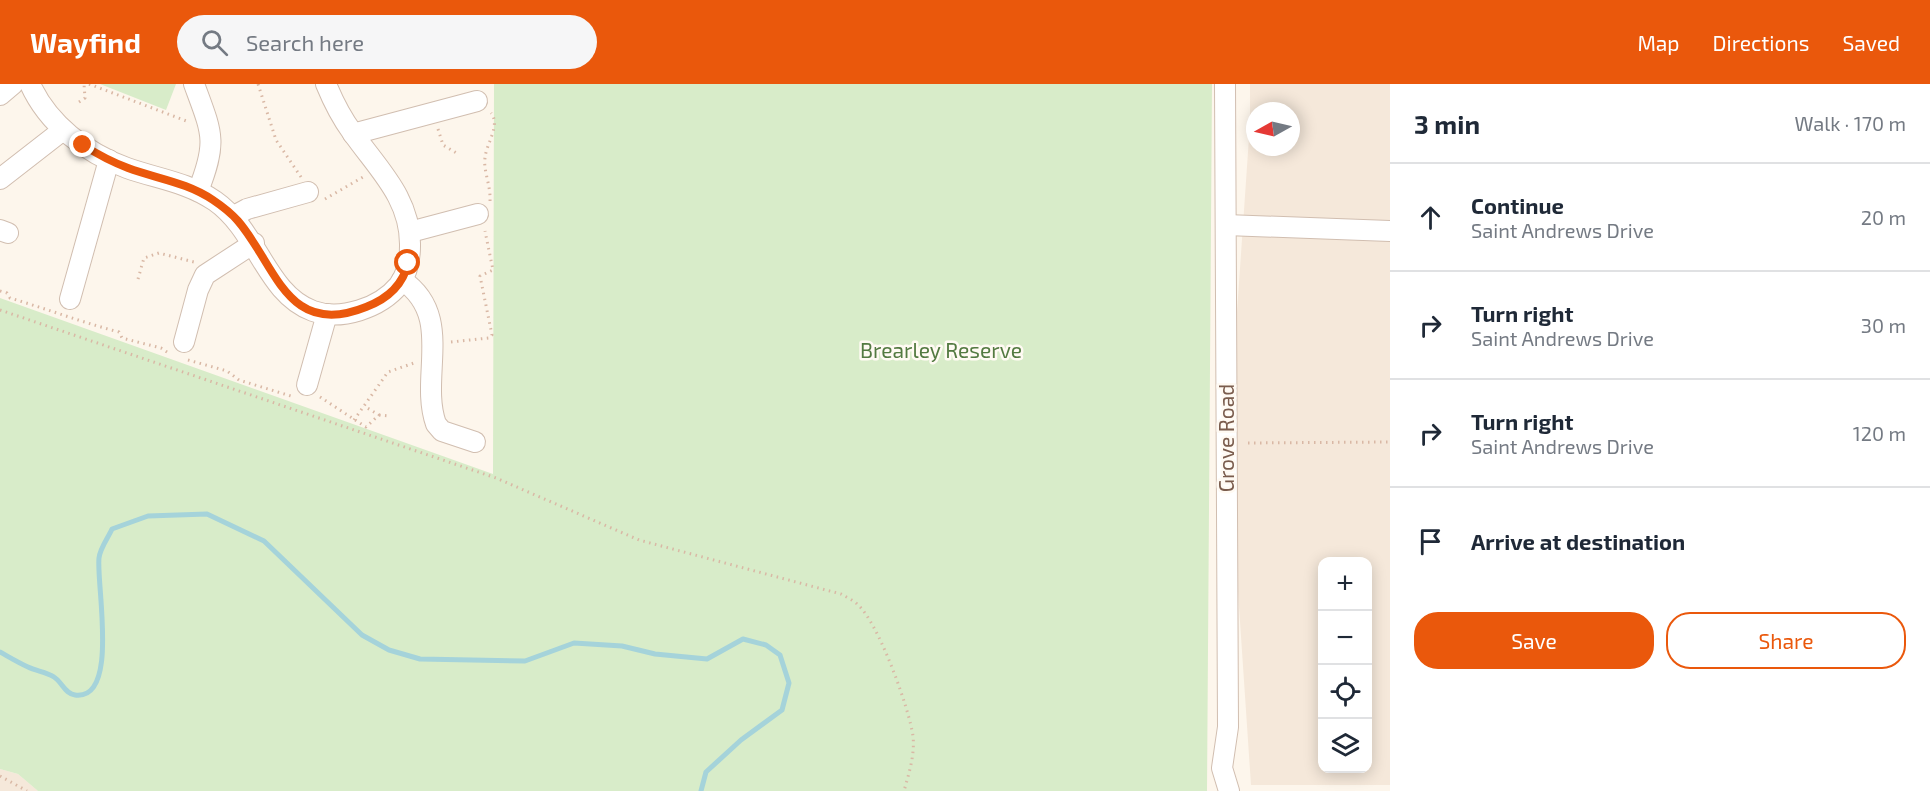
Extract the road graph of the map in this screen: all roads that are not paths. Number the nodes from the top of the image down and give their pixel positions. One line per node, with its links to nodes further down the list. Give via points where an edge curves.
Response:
1 (13, 84): 6 (street)
2 (30, 84): 8 (street)
3 (194, 84): 12 (street, via 211,130 211,159)
4 (326, 84): 9 (street)
5 (1225, 84): 16 (street, Grove Road)
6 (0, 95)
7 (484, 102): 9 (street)
8 (63, 130): 10 (street); 11 (street)
9 (353, 134): 18 (street, via 404,207)
10 (109, 160): 12 (street); 21 (street)
11 (0, 179)
12 (198, 191): 15 (street)
13 (311, 191): 15 (street)
14 (481, 215): 18 (street)
15 (234, 216): 19 (street)
16 (1226, 225): 17 (street); 26 (street, Grove Road, via 1228,727 1222,768)
17 (1390, 231)
18 (410, 232): 20 (street, via 410,256)
19 (254, 243): 22 (street, via 285,293 307,308); 23 (street, via 213,268 200,285)
20 (402, 280): 22 (street, via 389,295 369,306); 25 (street, via 424,302 431,327 434,421 439,429)
21 (69, 299)
22 (327, 314): 24 (street)
23 (181, 352)
24 (307, 394)
25 (475, 442)
26 (1229, 791)

